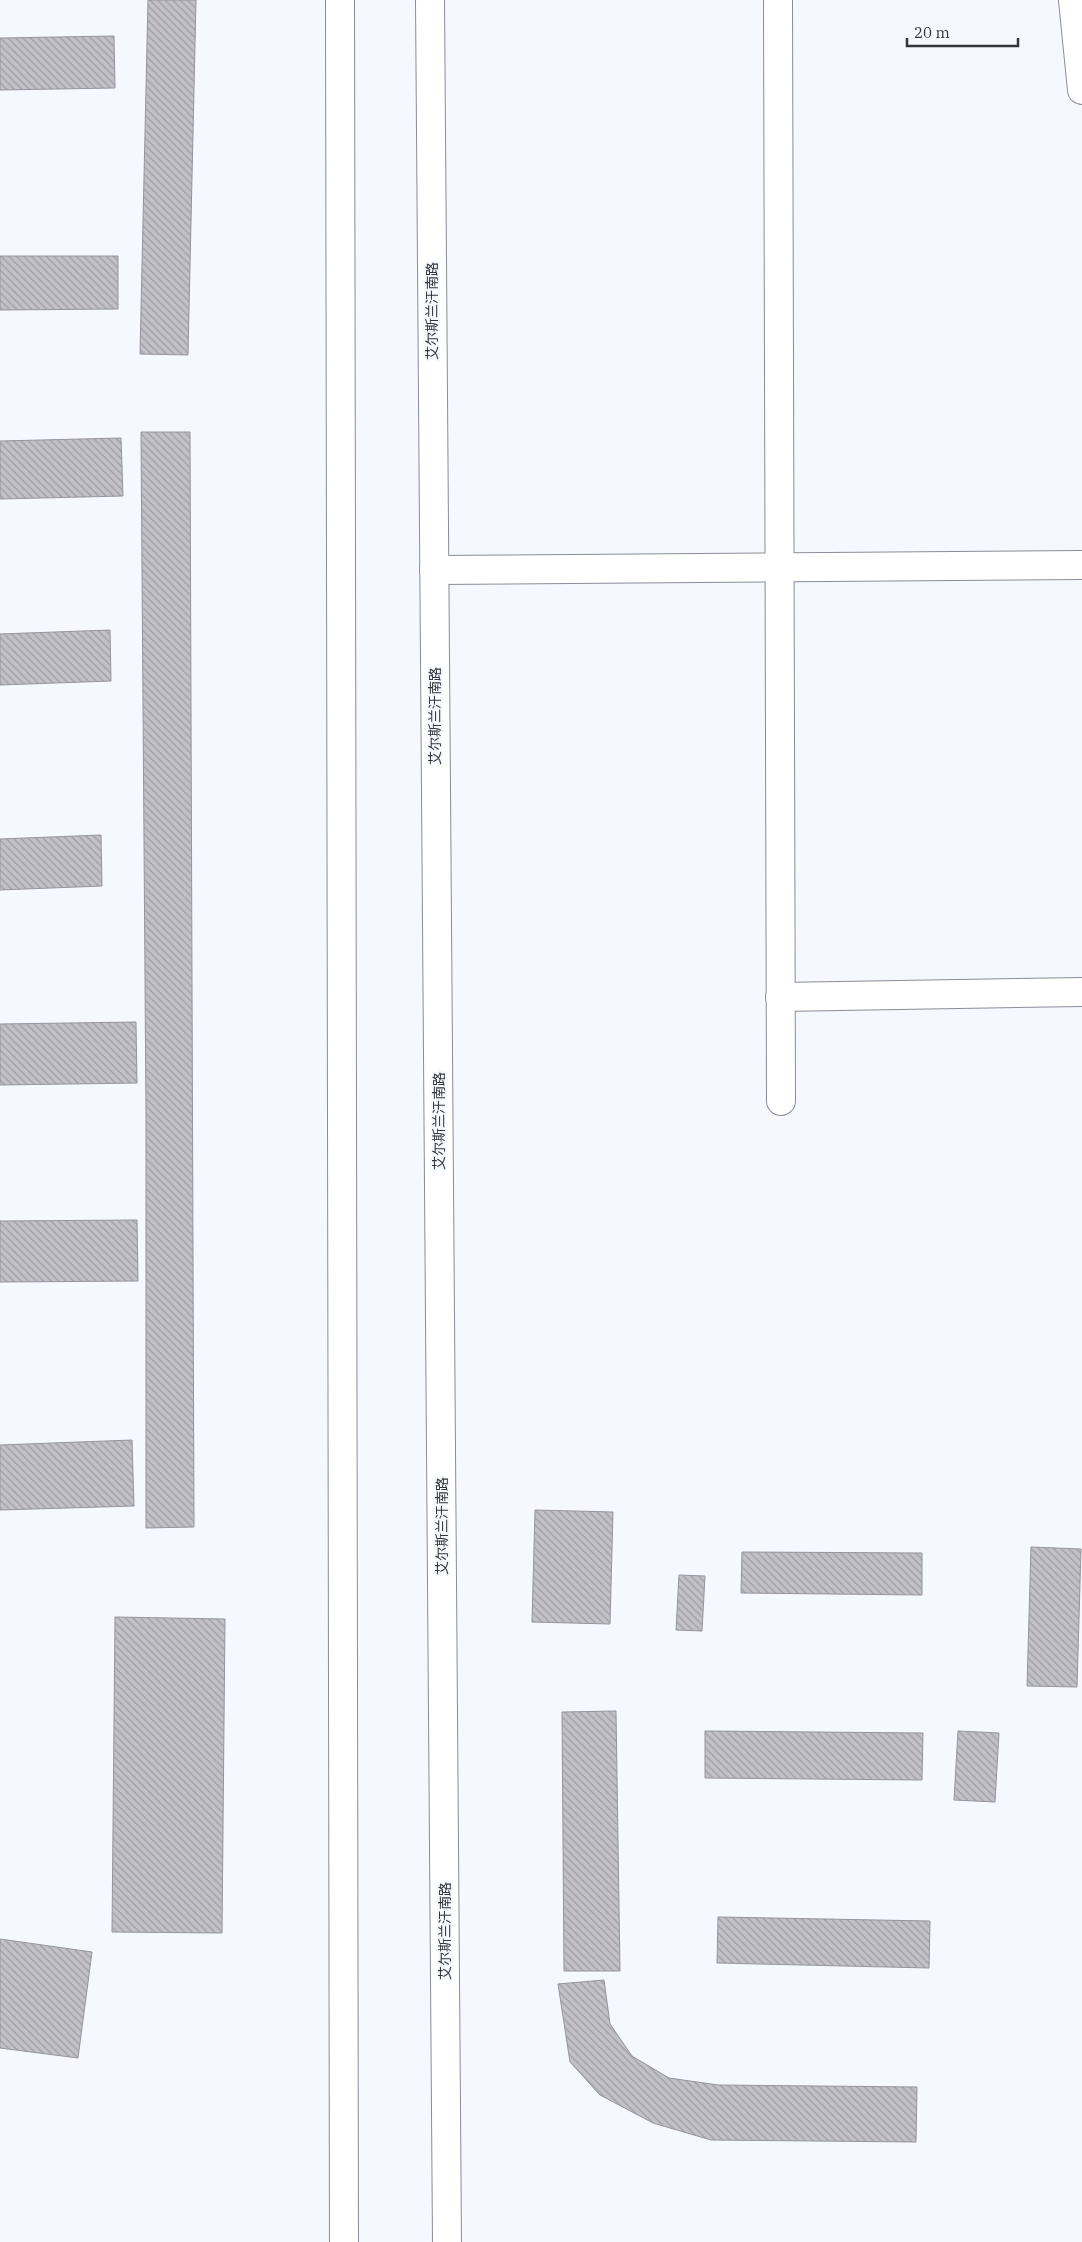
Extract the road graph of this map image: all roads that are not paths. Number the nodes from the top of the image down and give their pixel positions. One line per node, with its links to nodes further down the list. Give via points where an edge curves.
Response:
1 (340, 0): 12 (main road)
2 (430, 0): 8 (main road, 艾尔斯兰汗南路)
3 (778, 0): 7 (main road)
4 (1073, 0): 5 (main road)
5 (1082, 90)
6 (1082, 565): 7 (main road)
7 (779, 568): 8 (main road); 10 (main road)
8 (434, 570): 13 (main road, 艾尔斯兰汗南路)
9 (1082, 992): 10 (main road)
10 (780, 997): 11 (main road)
11 (781, 1101)
12 (344, 2242)
13 (447, 2242)

